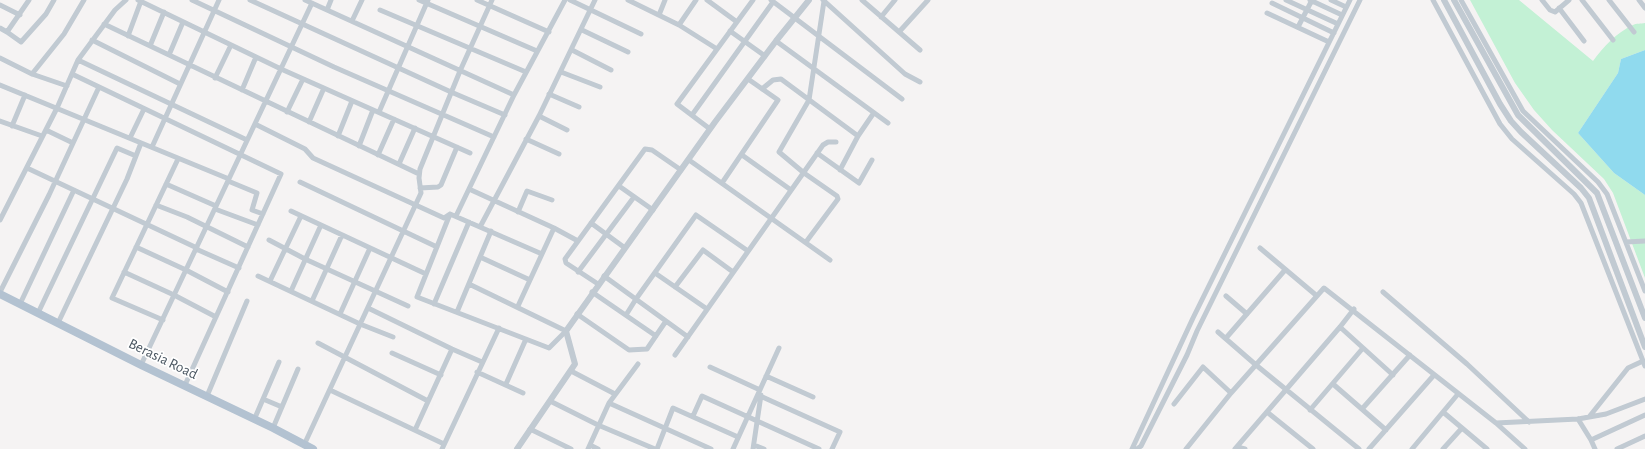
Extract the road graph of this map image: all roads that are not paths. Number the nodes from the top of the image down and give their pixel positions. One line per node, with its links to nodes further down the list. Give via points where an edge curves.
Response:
1 (29, 0): 57 (street)
2 (54, 0): 76 (street, via 46,14 21,42)
3 (84, 0): 114 (street, via 64,34)
4 (126, 0): 66 (street)
5 (192, 0): 54 (street)
6 (219, 0): 54 (street)
7 (250, 0): 67 (street)
8 (306, 0): 43 (street)
9 (331, 0): 51 (street)
10 (362, 0): 63 (street)
11 (419, 0): 42 (street)
12 (477, 0): 44 (street)
13 (565, 0): 78 (street)
14 (570, 0): 50 (street)
15 (595, 0): 50 (street)
16 (628, 0): 59 (street)
17 (665, 0): 59 (street)
18 (696, 0): 68 (street)
19 (708, 0): 65 (street)
20 (753, 0): 65 (street)
21 (809, 0): 61 (street)
22 (895, 0): 60 (street)
23 (928, 0): 79 (street)
24 (1286, 0): 53 (street)
25 (1311, 0): 53 (street); 58 (street)
26 (1330, 0): 47 (street)
27 (1350, 0): 47 (street)
28 (1360, 0): 295 (street)
29 (1433, 0): 318 (street, via 1500,124 1512,139 1574,194 1580,203)
30 (1444, 0): 310 (street, via 1511,120 1589,198)
31 (1454, 0): 294 (street, via 1518,115 1597,193)
32 (1461, 0): 234 (street, via 1518,105 1527,117 1571,156 1607,194)
33 (1542, 0): 48 (street, via 1550,10 1555,12)
34 (1569, 0): 48 (street)
35 (1582, 0): 86 (street)
36 (1609, 0): 80 (street)
37 (1639, 0): 49 (street)
38 (140, 1): 55 (street); 83 (street)
39 (772, 1): 61 (street); 87 (street)
40 (823, 1): 84 (street); 119 (street, via 905,74)
41 (865, 1): 60 (street)
42 (427, 2): 70 (street); 71 (street)
43 (312, 3): 51 (street); 67 (street)
44 (491, 3): 71 (street); 78 (street)
45 (1272, 3): 62 (street)
46 (0, 5): 57 (street)
47 (1346, 7): 58 (street)
48 (1559, 8): 89 (street)
49 (1645, 8)
50 (590, 9): 74 (street); 82 (street)
51 (327, 10): 63 (street)
52 (380, 10): 70 (street)
53 (1307, 10): 62 (street); 69 (street)
54 (214, 11): 77 (street); 93 (street)
55 (164, 12): 64 (street); 92 (street)
56 (1267, 13): 72 (street)
57 (20, 14): 76 (street)
58 (1342, 15): 69 (street)
59 (659, 16): 68 (street)
60 (881, 17): 79 (street)
61 (794, 18): 84 (street); 88 (street)
62 (1303, 18): 72 (street); 81 (street)
63 (352, 21): 94 (street)
64 (183, 22): 77 (street); 101 (street)
65 (737, 22): 75 (street)
66 (104, 24): 83 (street); 85 (street)
67 (302, 24): 93 (street); 107 (street)
68 (678, 24): 97 (street)
69 (1338, 24): 81 (street)
70 (417, 25): 94 (street); 95 (street)
71 (480, 27): 95 (street); 99 (street)
72 (1298, 27): 90 (street)
73 (0, 28): 76 (street)
74 (582, 30): 96 (street); 100 (street)
75 (730, 31): 87 (street); 97 (street)
76 (7, 32)
77 (204, 32): 91 (street); 106 (street)
78 (549, 32): 99 (street)
79 (899, 32): 98 (street)
80 (1634, 32)
81 (1334, 33): 90 (street)
82 (641, 34)
83 (128, 36): 92 (street)
84 (819, 37): 109 (street); 133 (street)
85 (92, 40): 105 (street); 120 (street)
86 (1613, 40)
87 (745, 41): 102 (street); 147 (street)
88 (776, 41): 102 (street); 109 (street)
89 (1584, 41)
90 (1329, 42): 290 (street)
91 (231, 45): 103 (street); 116 (street)
92 (150, 46): 101 (street)
93 (292, 46): 108 (street); 128 (street)
94 (408, 47): 107 (street); 111 (street)
95 (470, 49): 111 (street); 112 (street)
96 (572, 50): 110 (street); 113 (street)
97 (718, 50): 147 (street, via 677,104)
98 (920, 50)
99 (537, 51): 112 (street)
100 (628, 52)
101 (169, 55): 106 (street)
102 (765, 56): 117 (street)
103 (256, 57): 108 (street); 127 (street)
104 (0, 58): 114 (street)
105 (78, 60): 115 (street); 137 (street)
106 (188, 65): 116 (street); 120 (street)
107 (398, 68): 128 (street); 129 (street)
108 (281, 69): 118 (street); 136 (street)
109 (814, 69): 134 (street); 144 (street)
110 (611, 70)
111 (460, 71): 129 (street); 132 (street)
112 (526, 72): 132 (street)
113 (561, 72): 123 (street); 130 (street)
114 (32, 74): 122 (street)
115 (72, 74): 122 (street); 124 (street)
116 (215, 78): 127 (street)
117 (748, 78): 126 (street); 158 (street)
118 (304, 79): 125 (street); 142 (street)
119 (920, 82)
120 (180, 84): 137 (street)
121 (0, 85): 131 (street)
122 (67, 86): 139 (street)
123 (600, 87)
124 (99, 88): 140 (street); 151 (street)
125 (324, 88): 135 (street); 153 (street)
126 (762, 89): 134 (street, via 773,80 781,79); 181 (street, via 778,100)
127 (242, 90): 136 (street)
128 (389, 90): 143 (street); 145 (street)
129 (452, 92): 145 (street); 146 (street)
130 (549, 94): 138 (street); 148 (street)
131 (24, 95): 139 (street); 156 (street)
132 (514, 95): 146 (street)
133 (902, 99)
134 (809, 100): 163 (street); 189 (street, via 779,152)
135 (352, 101): 141 (street); 162 (street)
136 (266, 102): 142 (street); 155 (street)
137 (171, 104): 149 (street); 168 (street)
138 (579, 107)
139 (57, 108): 151 (street); 159 (street)
140 (144, 109): 149 (street); 166 (street)
141 (373, 110): 143 (street); 172 (street)
142 (287, 112): 153 (street)
143 (379, 112): 150 (street)
144 (873, 114): 154 (street); 163 (street)
145 (443, 115): 164 (street); 165 (street)
146 (505, 115): 165 (street)
147 (692, 115): 158 (street)
148 (539, 116): 160 (street); 167 (street)
149 (164, 119): 173 (street); 178 (street)
150 (394, 119): 157 (street); 179 (street)
151 (85, 120): 166 (street); 170 (street)
152 (0, 121): 156 (street)
153 (309, 122): 162 (street)
154 (888, 123)
155 (255, 124): 168 (street); 206 (street, via 305,149 312,158)
156 (12, 126): 161 (street)
157 (415, 128): 164 (street); 185 (street)
158 (710, 129): 183 (street)
159 (46, 130): 161 (street); 170 (street)
160 (567, 130)
161 (42, 136): 186 (street)
162 (338, 136): 172 (street)
163 (858, 136): 188 (street)
164 (434, 137): 174 (street); 190 (street)
165 (494, 137): 198 (street)
166 (130, 138): 171 (street)
167 (526, 139): 177 (street); 203 (street)
168 (247, 140): 178 (street)
169 (836, 142): 176 (street, via 828,142)
170 (73, 143): 192 (street)
171 (141, 143): 173 (street); 180 (street)
172 (359, 146): 179 (street)
173 (152, 147): 182 (street)
174 (458, 147): 175 (street); 197 (street, via 441,185)
175 (470, 153)
176 (817, 153): 188 (street); 189 (street)
177 (559, 154)
178 (240, 155): 191 (street); 212 (street, via 281,174)
179 (378, 155): 185 (street)
180 (136, 156): 202 (street, via 118,148); 208 (street)
181 (742, 156): 194 (street); 200 (street)
182 (178, 159): 191 (street); 195 (street)
183 (689, 160): 187 (street); 194 (street)
184 (872, 160): 188 (street, via 859,183)
185 (399, 164): 190 (street)
186 (27, 168): 192 (street); 217 (street)
187 (681, 170): 196 (street, via 652,150 645,149); 209 (street)
188 (840, 170)
189 (804, 173): 200 (street); 233 (street, via 838,199)
190 (419, 174): 197 (street)
191 (229, 180): 207 (street); 212 (street, via 257,193 252,210)
192 (54, 181): 199 (street); 272 (street)
193 (300, 182): 226 (street)
194 (722, 183): 216 (street)
195 (166, 184): 205 (street); 207 (street)
196 (618, 186): 201 (street); 219 (street)
197 (420, 188): 206 (street, via 421,193)
198 (469, 189): 203 (street); 215 (street)
199 (74, 190): 202 (street); 279 (street)
200 (791, 190): 216 (street)
201 (634, 197): 209 (street); 228 (street)
202 (93, 199): 208 (street); 287 (street)
203 (493, 200): 211 (street); 223 (street)
204 (552, 200): 211 (street, via 528,191)
205 (156, 205): 220 (street); 224 (street)
206 (416, 205): 213 (street, via 444,218); 226 (street)
207 (216, 207): 221 (street); 224 (street)
208 (112, 208): 220 (street); 298 (street)
209 (653, 210): 241 (street)
210 (291, 211): 214 (street)
211 (518, 212): 225 (street)
212 (263, 214): 221 (street)
213 (450, 214): 215 (street); 237 (street)
214 (301, 216): 222 (street); 239 (street)
215 (456, 216): 218 (street)
216 (772, 218): 233 (street); 243 (street)
217 (0, 220)
218 (469, 222): 223 (street); 280 (street)
219 (592, 223): 228 (street); 231 (street)
220 (147, 225): 235 (street); 238 (street)
221 (258, 225): 236 (street)
222 (321, 225): 229 (street); 247 (street)
223 (480, 226): 227 (street)
224 (206, 227): 236 (street); 238 (street)
225 (554, 228): 231 (street); 244 (street)
226 (404, 231): 237 (street); 245 (street)
227 (491, 231): 244 (street); 246 (street)
228 (606, 234): 241 (street); 254 (street)
229 (342, 235): 240 (street); 250 (street)
230 (269, 240): 239 (street)
231 (578, 241): 254 (street, via 564,261)
232 (1645, 241): 234 (street)
233 (806, 242): 248 (street)
234 (1626, 242): 268 (street)
235 (136, 246): 251 (street); 253 (street)
236 (248, 247): 249 (street)
237 (436, 247): 257 (street)
238 (196, 248): 249 (street); 251 (street)
239 (286, 248): 247 (street); 261 (street)
240 (370, 248): 245 (street); 262 (street)
241 (625, 248): 259 (street)
242 (1260, 248): 252 (street)
243 (748, 251): 255 (street); 256 (street, via 696,215)
244 (542, 254): 260 (street)
245 (391, 258): 257 (street); 267 (street)
246 (480, 258): 260 (street); 263 (street)
247 (305, 259): 250 (street); 266 (street)
248 (830, 260)
249 (238, 268): 269 (street)
250 (326, 269): 262 (street); 278 (street)
251 (186, 270): 269 (street); 273 (street)
252 (1285, 270): 275 (street); 291 (street)
253 (124, 272): 273 (street); 296 (street, via 112,298)
254 (578, 272): 264 (street)
255 (733, 272): 265 (street, via 703,250); 284 (street)
256 (655, 273): 265 (street); 276 (street)
257 (426, 274): 280 (street, via 417,297)
258 (258, 276): 261 (street)
259 (604, 276): 264 (street); 276 (street)
260 (530, 280): 282 (street)
261 (270, 281): 266 (street)
262 (354, 282): 267 (street); 288 (street)
263 (469, 284): 282 (street); 286 (street)
264 (598, 284): 270 (street)
265 (675, 287): 284 (street)
266 (291, 291): 278 (street)
267 (375, 291): 281 (street); 283 (street)
268 (1645, 291)
269 (228, 292): 293 (street)
270 (592, 292): 289 (street); 292 (street)
271 (1383, 292): 363 (street, via 1467,364)
272 (0, 293): 279 (main road, Berasia Road)
273 (174, 295): 293 (street); 296 (street)
274 (1226, 296): 291 (street)
275 (1317, 296): 285 (street, via 1324,288); 323 (street)
276 (636, 299): 292 (street); 297 (street)
277 (247, 301): 343 (street)
278 (312, 301): 288 (street)
279 (20, 304): 287 (main road, Berasia Road)
280 (434, 304): 286 (street)
281 (408, 306)
282 (518, 306): 302 (street)
283 (368, 308): 299 (street); 313 (street)
284 (707, 309): 306 (street)
285 (1354, 309): 300 (street); 316 (street)
286 (457, 312): 301 (street)
287 (38, 313): 298 (main road, Berasia Road)
288 (340, 314): 299 (street)
289 (577, 314): 302 (street); 304 (street, via 632,351 647,349)
290 (1195, 314): 295 (street); 391 (street)
291 (1247, 314): 307 (street)
292 (626, 316): 304 (street)
293 (216, 317): 335 (street)
294 (1645, 318)
295 (1203, 319): 392 (street, via 1187,356)
296 (163, 320): 322 (street)
297 (666, 321): 304 (street); 306 (street)
298 (58, 323): 322 (main road, Berasia Road)
299 (360, 324): 305 (street); 317 (street)
300 (1340, 327): 312 (street); 336 (street)
301 (498, 328): 308 (street); 320 (street)
302 (566, 331): 308 (street, via 549,348); 327 (street, via 575,364)
303 (1218, 332): 307 (street)
304 (656, 336)
305 (393, 337)
306 (688, 337): 315 (street)
307 (1226, 338): 323 (street)
308 (526, 339): 333 (street)
309 (318, 343): 317 (street)
310 (1645, 347)
311 (779, 348): 332 (street)
312 (1363, 348): 330 (street); 334 (street)
313 (452, 349): 320 (street); 329 (street)
314 (392, 353): 329 (street)
315 (675, 355)
316 (1410, 355): 330 (street); 331 (street)
317 (345, 357): 337 (street); 347 (street)
318 (1643, 361): 324 (street); 359 (street, via 1628,368)
319 (279, 362): 345 (street)
320 (482, 362): 328 (street)
321 (638, 364): 341 (street)
322 (141, 365): 335 (main road, Berasia Road)
323 (1256, 365): 336 (street); 340 (street)
324 (1645, 366)
325 (710, 367): 338 (street)
326 (298, 369): 351 (street)
327 (570, 371): 341 (street); 348 (street)
328 (477, 372): 333 (street); 377 (street)
329 (440, 375): 347 (street)
330 (1393, 375): 352 (street)
331 (1434, 375): 342 (street); 371 (street)
332 (766, 376): 338 (street); 344 (street)
333 (506, 384): 339 (street)
334 (1332, 384): 352 (street); 353 (street)
335 (185, 385): 343 (main road, Berasia Road)
336 (1286, 389): 353 (street); 354 (street)
337 (330, 390): 370 (street); 376 (street)
338 (760, 392): 358 (street); 362 (street); 390 (street, via 840,432)
339 (523, 393)
340 (1231, 393): 350 (street, via 1203,367); 393 (street)
341 (615, 394): 349 (street)
342 (1458, 394): 355 (street); 364 (street)
343 (207, 396): 361 (main road, Berasia Road)
344 (814, 397)
345 (263, 399): 351 (street); 361 (street)
346 (1645, 399): 359 (street, via 1606,414)
347 (428, 401): 370 (street)
348 (550, 401): 365 (street); 368 (street)
349 (610, 403): 365 (street); 369 (street)
350 (1174, 404)
351 (282, 407): 366 (street)
352 (1362, 409): 371 (street)
353 (1310, 410): 396 (street)
354 (1267, 412): 380 (street); 395 (street)
355 (1443, 412): 367 (street); 398 (street)
356 (1645, 415): 374 (street)
357 (692, 416): 358 (street, via 702,396); 369 (street, via 673,408); 373 (street)
358 (748, 417): 362 (street); 373 (street)
359 (1589, 417): 360 (street)
360 (1578, 419): 363 (street); 374 (street)
361 (254, 420): 366 (main road, Berasia Road)
362 (757, 422): 379 (street); 389 (street)
363 (1528, 422): 364 (street)
364 (1496, 423): 402 (street)
365 (598, 425): 378 (street); 385 (street)
366 (273, 428): 376 (main road, Berasia Road)
367 (1462, 428): 375 (street); 399 (street)
368 (530, 429): 382 (street); 383 (street)
369 (666, 429): 385 (street); 386 (street)
370 (415, 430): 377 (street)
371 (1386, 430): 397 (street)
372 (1645, 436): 404 (street)
373 (738, 437): 387 (street)
374 (1591, 440): 403 (street)
375 (1481, 444): 400 (street); 401 (street)
376 (304, 445): 381 (main road, Berasia Road)
377 (443, 446)
378 (589, 447): 384 (street)
379 (754, 447): 388 (street)
380 (1236, 448): 394 (street)
381 (313, 449)
382 (517, 449)
383 (571, 449)
384 (598, 449)
385 (656, 449)
386 (711, 449)
387 (733, 449)
388 (764, 449)
389 (819, 449)
390 (832, 449)
391 (1132, 449)
392 (1138, 449)
393 (1186, 449)
394 (1245, 449)
395 (1313, 449)
396 (1359, 449)
397 (1369, 449)
398 (1412, 449)
399 (1443, 449)
400 (1476, 449)
401 (1487, 449)
402 (1525, 449)
403 (1595, 449)
404 (1617, 449)

